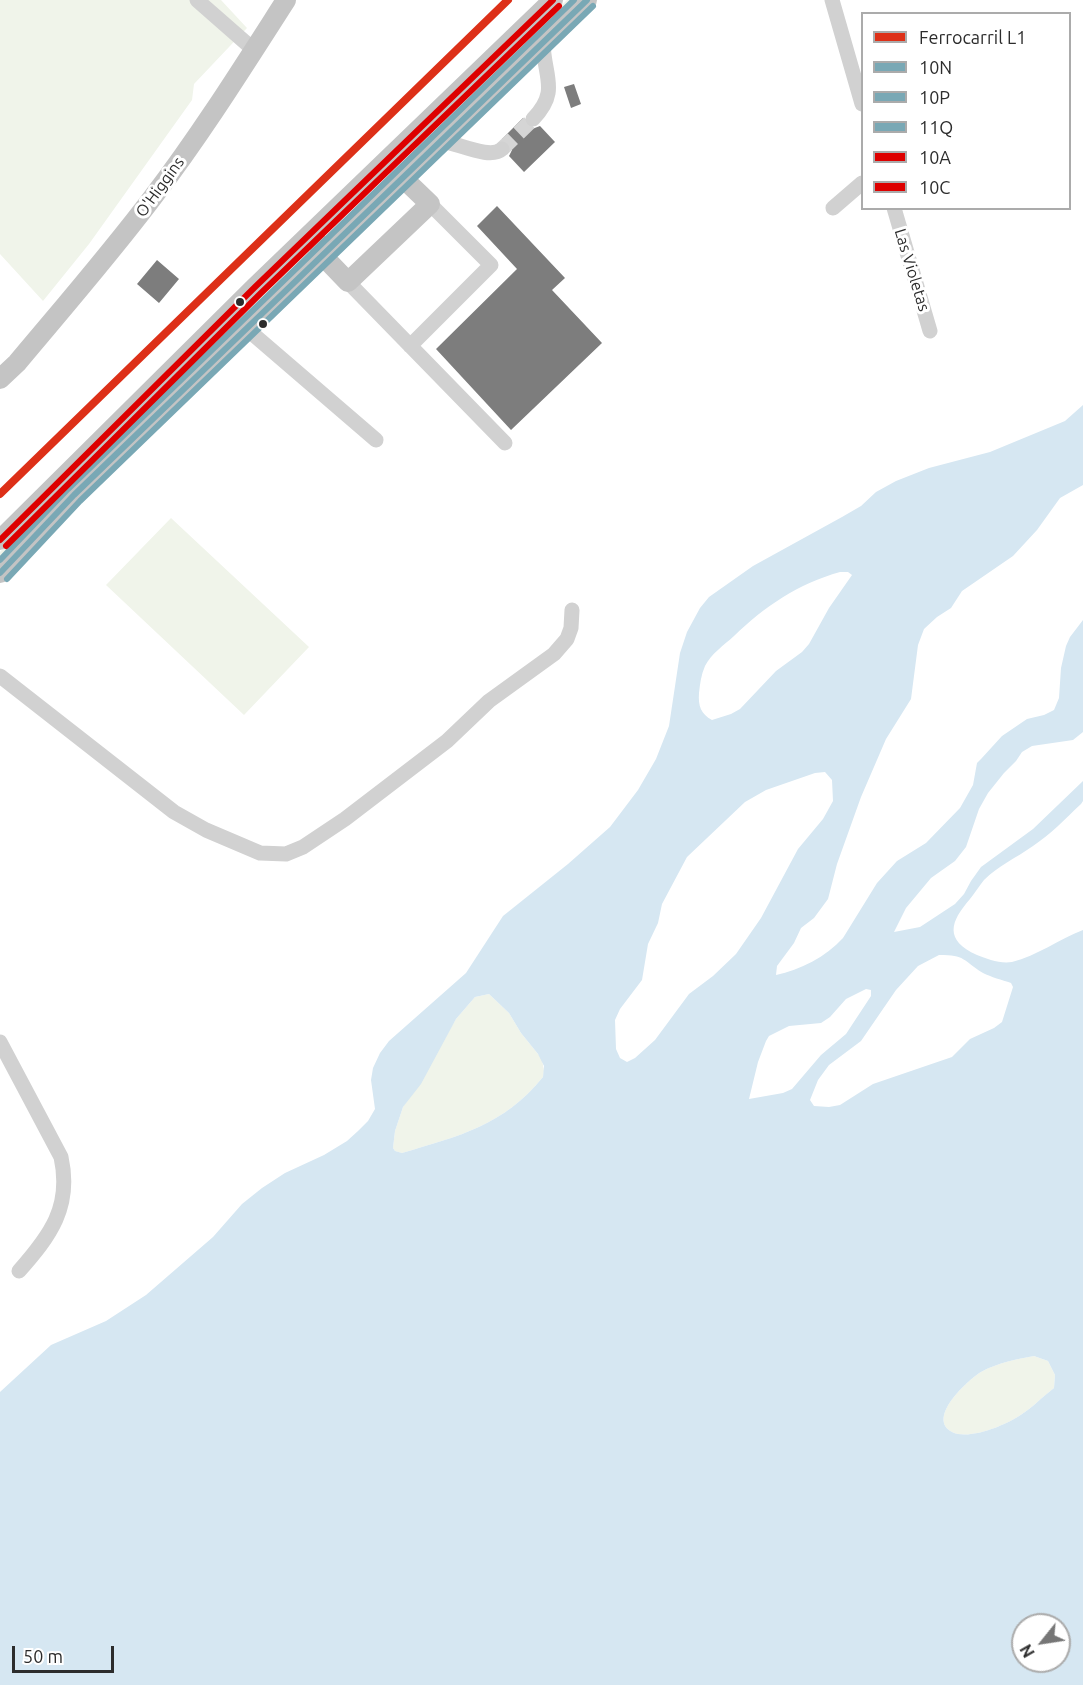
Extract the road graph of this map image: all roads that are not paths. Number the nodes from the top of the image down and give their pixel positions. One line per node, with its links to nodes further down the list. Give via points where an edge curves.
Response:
1 (197, 0): 7 (street)
2 (286, 0): 7 (main road, O'Higgins)
3 (553, 0): 17 (main road)
4 (587, 0): 6 (main road)
5 (832, 0): 8 (street)
6 (543, 43): 9 (street, via 549,97); 10 (main road)
7 (254, 50): 23 (main road, O'Higgins, via 140,214)
8 (861, 101)
9 (533, 119)
10 (441, 141): 11 (street, via 488,153); 12 (main road)
11 (502, 149)
12 (403, 178): 14 (main road); 18 (main road)
13 (861, 184): 15 (street)
14 (429, 204): 19 (main road); 22 (street, via 491,265)
15 (833, 208)
16 (895, 210): 21 (street, Las Violetas)
17 (319, 226): 18 (main road, via 318,247); 28 (main road)
18 (323, 256): 19 (main road); 20 (main road)
19 (348, 282): 22 (street)
20 (247, 329): 26 (street); 29 (main road, via 74,495)
21 (930, 331)
22 (410, 346): 27 (street)
23 (17, 363): 24 (main road, O'Higgins); 25 (main road, O'Higgins)
24 (0, 379)
25 (0, 391)
26 (376, 440)
27 (505, 443)
28 (0, 540)
29 (0, 573)
30 (572, 610): 31 (street, via 567,639 554,654 489,701 447,741 345,819 286,854 260,853 241,847 174,812)
31 (0, 676)
32 (0, 1042): 33 (street, via 61,1157 65,1178 58,1216 44,1244)
33 (19, 1271)

